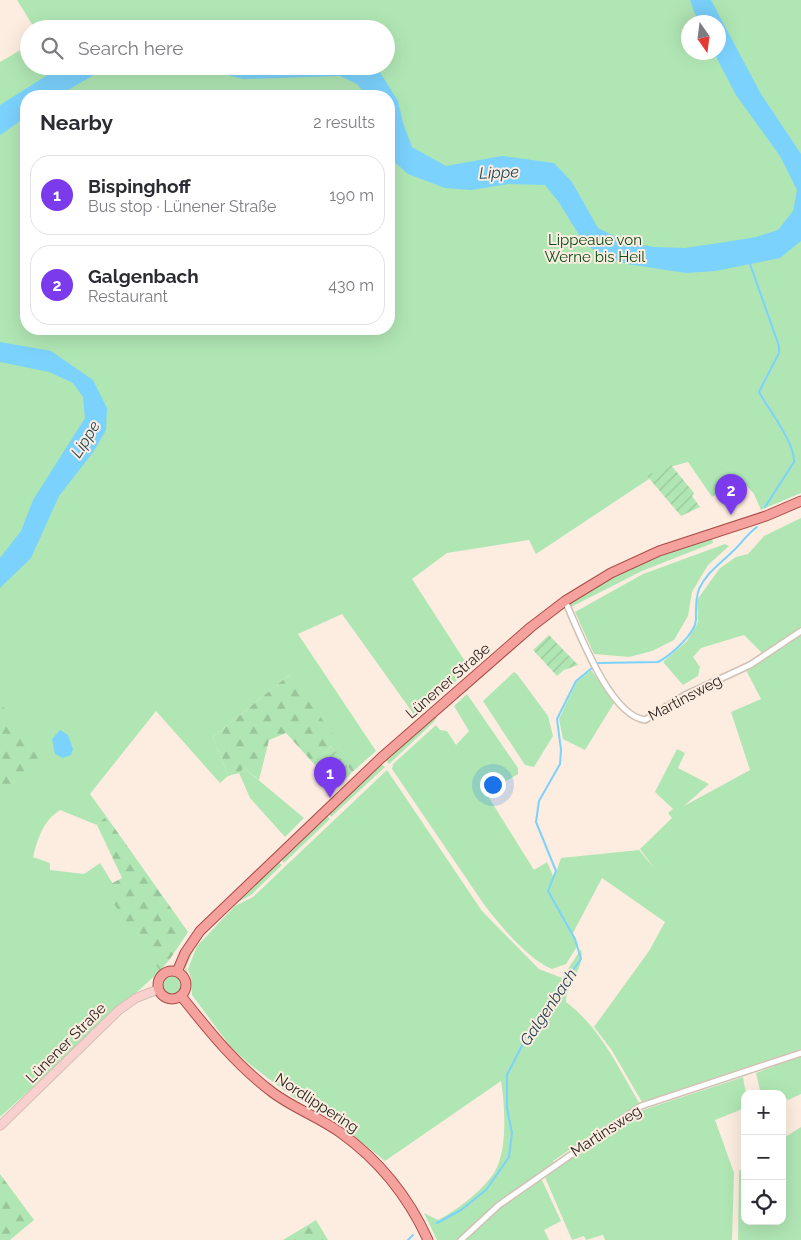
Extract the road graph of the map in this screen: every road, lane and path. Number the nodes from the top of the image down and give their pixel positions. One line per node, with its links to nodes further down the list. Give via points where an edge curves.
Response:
1 (801, 501): 2 (main road, Lünener Straße, via 643,557 595,581)
2 (565, 601): 3 (street, Martinsweg, via 596,668 624,708 646,720 685,695 750,665); 4 (main road, Lünener Straße, via 499,654 333,802 200,931)
3 (801, 631)
4 (177, 972): 5 (main road, via 163,975 158,981); 6 (main road, via 185,981)
5 (158, 989): 6 (main road, via 170,999); 8 (main road, Lünener Straße, via 136,998 119,1010)
6 (181, 996): 9 (main road, Nordlippering, via 226,1051 252,1076 273,1093 340,1132 380,1166 408,1201)
7 (801, 1053): 10 (street, Martinsweg, via 641,1106 499,1205)
8 (0, 1126)
9 (428, 1240)
10 (461, 1240)

